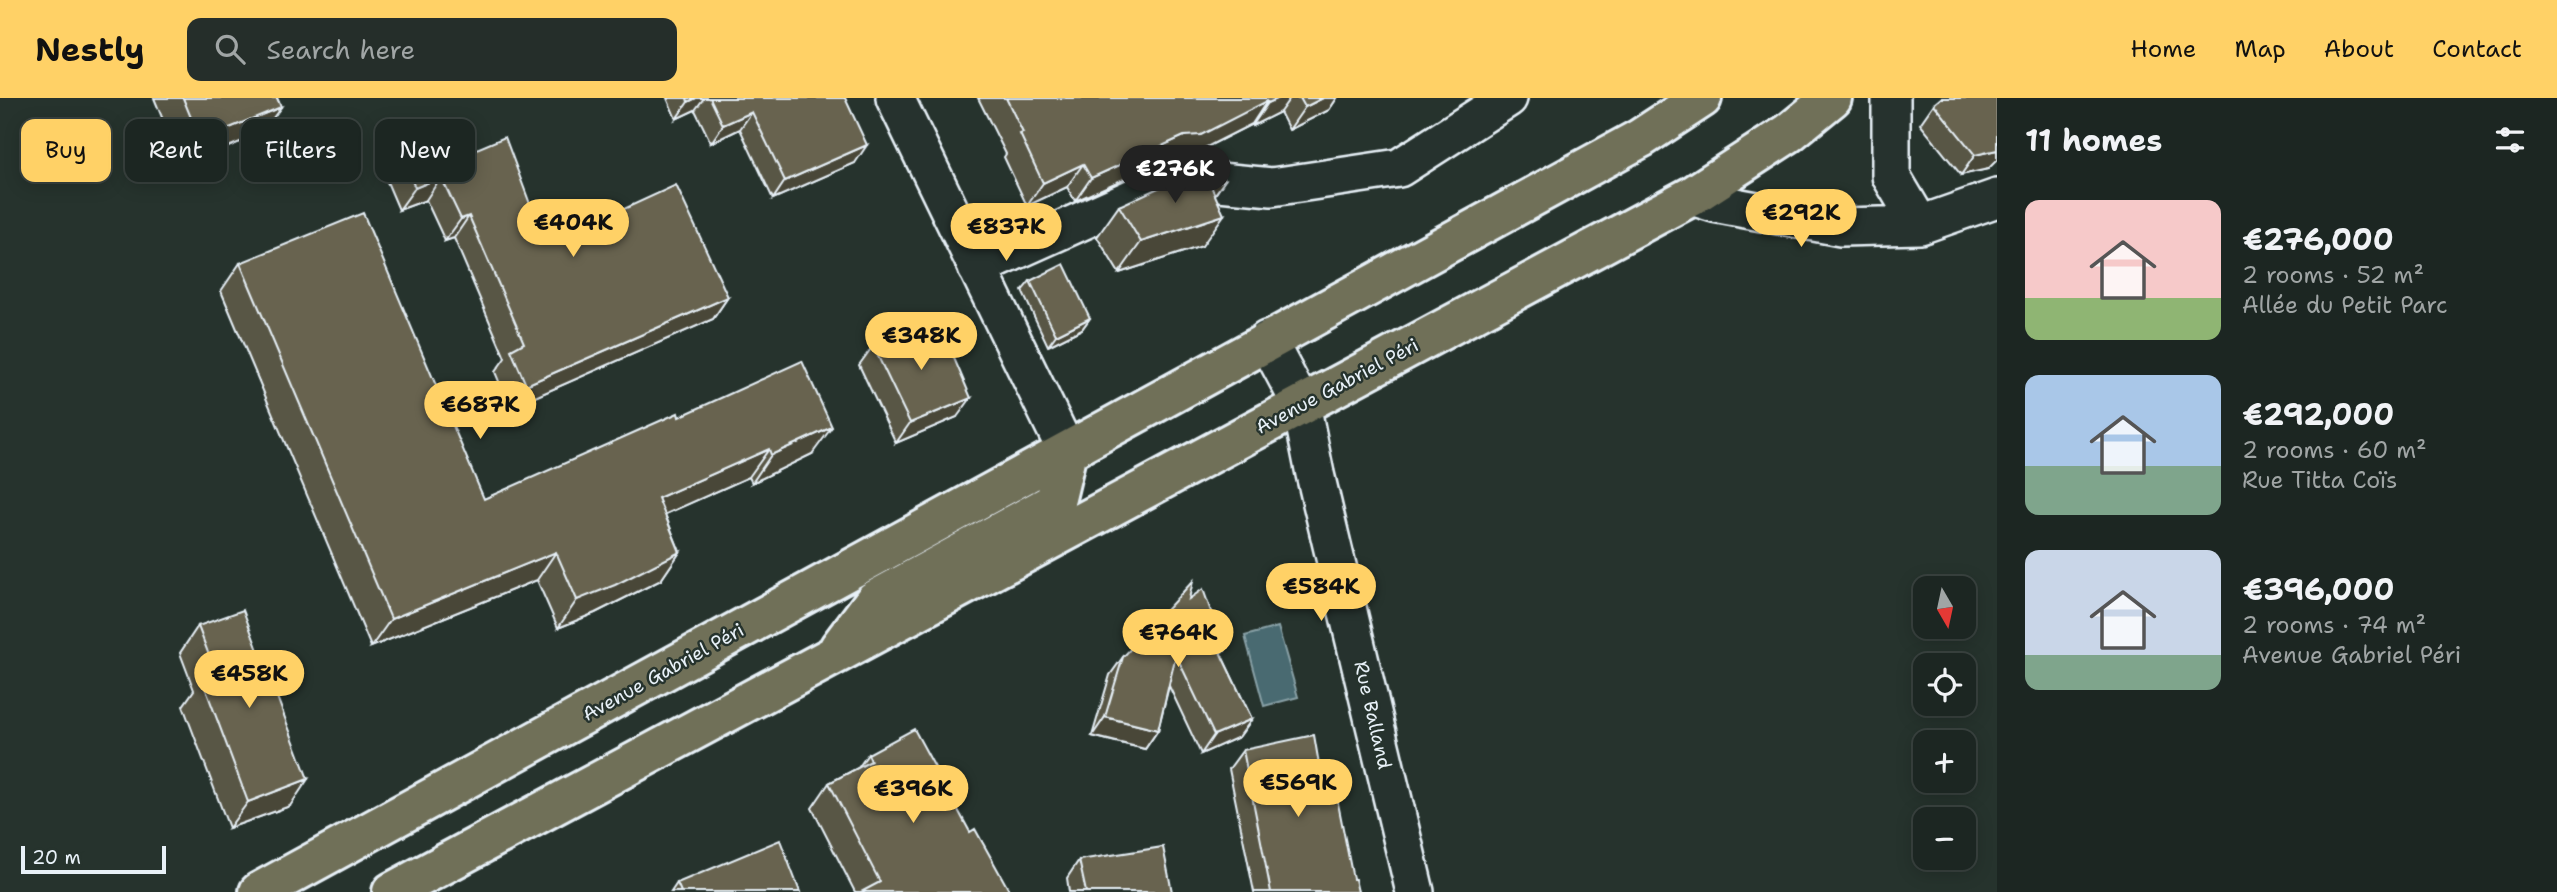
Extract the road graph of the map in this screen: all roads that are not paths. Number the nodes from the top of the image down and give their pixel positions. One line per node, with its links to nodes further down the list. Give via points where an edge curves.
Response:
1 (895, 98): 9 (street)
2 (1508, 98): 9 (street, via 1399,168 1272,187 1177,178)
3 (1702, 98): 10 (main road, Avenue Gabriel Péri, via 1641,138)
4 (1832, 98): 6 (main road, Avenue Gabriel Péri)
5 (1891, 98): 8 (street, via 1891,176)
6 (1692, 196): 8 (street, via 1841,227); 11 (main road, Avenue Gabriel Péri)
7 (1997, 198): 8 (street)
8 (1920, 225)
9 (977, 268): 12 (street)
10 (1267, 340): 11 (street, Rue Balland); 12 (main road, Avenue Gabriel Péri)
11 (1301, 404): 13 (main road, Avenue Gabriel Péri); 16 (street, Rue Balland)
12 (1067, 452): 13 (main road, Avenue Gabriel Péri, via 1055,502 875,600); 14 (main road, Avenue Gabriel Péri)
13 (832, 658): 15 (main road, Avenue Gabriel Péri)
14 (259, 892)
15 (392, 892)
16 (1415, 892)

